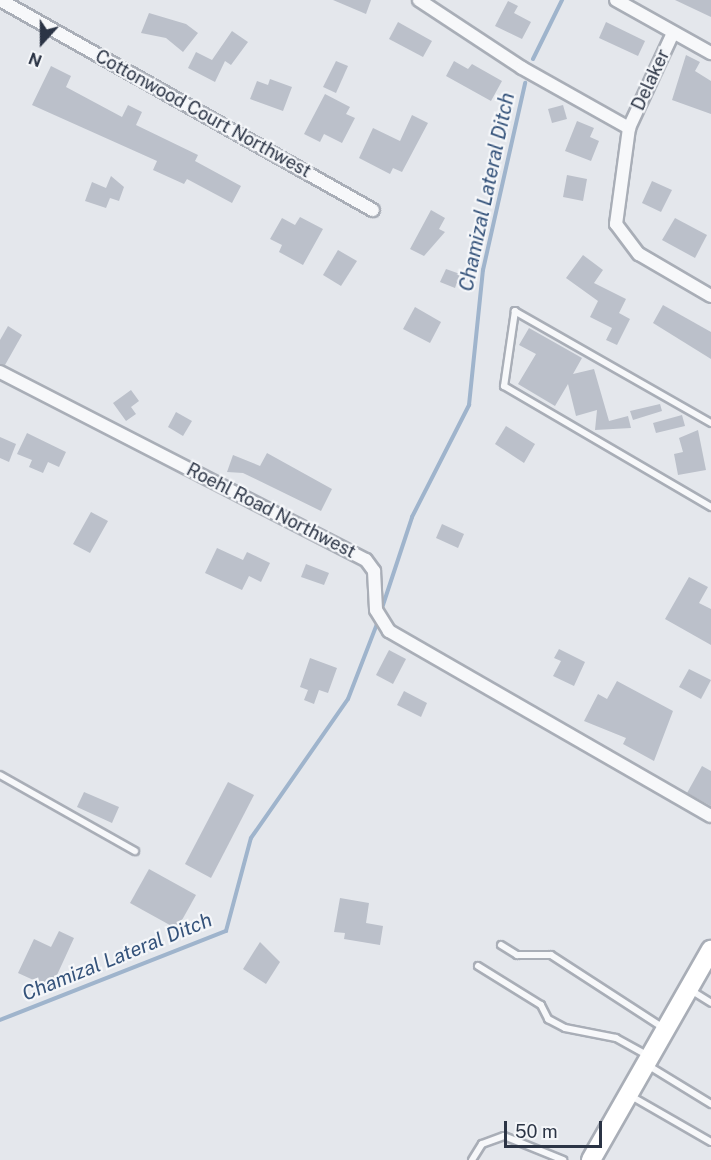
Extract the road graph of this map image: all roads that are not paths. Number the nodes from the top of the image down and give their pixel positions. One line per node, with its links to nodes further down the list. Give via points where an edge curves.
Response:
1 (0, 0): 7 (street, Cottonwood Court Northwest)
2 (419, 0): 6 (street, via 522,68)
3 (616, 0): 4 (street)
4 (673, 33): 5 (street); 6 (street, Delaker)
5 (711, 53)
6 (629, 128): 8 (street, Delaker, via 615,209 621,235 652,264)
7 (373, 210)
8 (711, 296)
9 (0, 372): 13 (street, Roehl Road Northwest, via 366,560 374,571 376,610 389,631)
10 (711, 423): 11 (lane, via 515,311 504,386)
11 (711, 507)
12 (0, 775): 14 (lane)
13 (711, 816)
14 (135, 850)
15 (501, 945): 20 (lane, via 517,955 551,955)
16 (711, 950): 18 (main road)
17 (478, 966): 21 (lane, via 541,1005 548,1019 565,1028 616,1038)
18 (689, 989): 19 (lane); 20 (main road)
19 (711, 1003)
20 (666, 1029): 21 (main road)
21 (648, 1060): 22 (main road); 23 (lane)
22 (628, 1094): 24 (lane); 27 (main road)
23 (711, 1104)
24 (711, 1142)
25 (472, 1160): 26 (lane, via 482,1144 504,1136)
26 (563, 1160)
27 (591, 1160)

